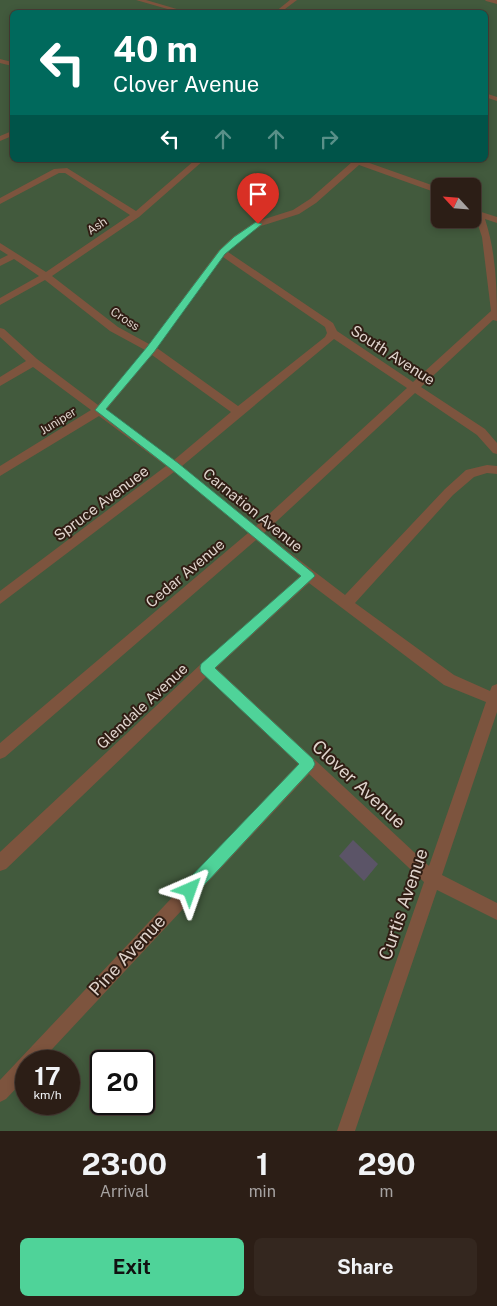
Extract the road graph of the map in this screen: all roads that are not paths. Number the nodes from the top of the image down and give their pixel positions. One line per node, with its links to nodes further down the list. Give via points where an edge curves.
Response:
1 (139, 0): 5 (lane)
2 (294, 0): 6 (lane)
3 (488, 0): 4 (lane)
4 (497, 2)
5 (176, 10)
6 (281, 10)
7 (198, 162): 13 (lane, Ash)
8 (354, 162): 17 (lane, Juniper, via 313,201 296,212 258,224)
9 (358, 162): 10 (lane)
10 (431, 187)
11 (0, 201): 13 (lane, via 57,171 67,170)
12 (481, 214): 14 (lane)
13 (136, 215): 20 (lane, Ash)
14 (497, 220)
15 (481, 224): 22 (lane, via 486,237)
16 (0, 246): 18 (lane, Cross)
17 (222, 252): 24 (lane, South Avenue, via 330,325); 25 (lane, Juniper)
18 (14, 256): 19 (lane); 20 (lane, Cross)
19 (0, 263)
20 (46, 276): 21 (lane, Ash); 25 (lane, Cross, via 114,329)
21 (0, 302)
22 (497, 314): 28 (lane, Cedar Avenue)
23 (0, 332): 26 (lane, Carnation Avenue)
24 (332, 333): 28 (lane, South Avenue); 30 (lane, Spruce Avenuee, via 329,339)
25 (151, 350): 29 (lane, Juniper); 30 (lane, Cross)
26 (33, 362): 27 (lane); 29 (lane, Carnation Avenue)
27 (0, 382)
28 (416, 388): 31 (lane, South Avenue, via 481,432); 35 (lane, Cedar Avenue)
29 (100, 410): 32 (lane, Carnation Avenue); 34 (lane, Juniper)
30 (238, 412): 32 (lane, Spruce Avenuee)
31 (497, 450)
32 (174, 466): 35 (lane, Carnation Avenue); 37 (lane, Spruce Avenuee)
33 (497, 470): 38 (lane, via 470,473)
34 (0, 472)
35 (256, 533): 36 (lane, Carnation Avenue); 41 (lane, Cedar Avenue)
36 (309, 576): 38 (lane, Carnation Avenue); 39 (lane, Glendale Avenue)
37 (0, 598)
38 (346, 603): 40 (lane, Carnation Avenue, via 448,680)
39 (206, 668): 42 (lane, Clover Avenue); 43 (lane, Glendale Avenue)
40 (496, 696): 44 (lane, Curtis Avenue)
41 (0, 752)
42 (309, 764): 44 (lane, Clover Avenue); 46 (lane, Pine Avenue)
43 (0, 863)
44 (432, 879): 45 (lane, Clover Avenue); 49 (lane, Curtis Avenue)
45 (497, 912)
46 (39, 1050)
47 (15, 1077): 48 (lane)
48 (0, 1094)
49 (346, 1131)

